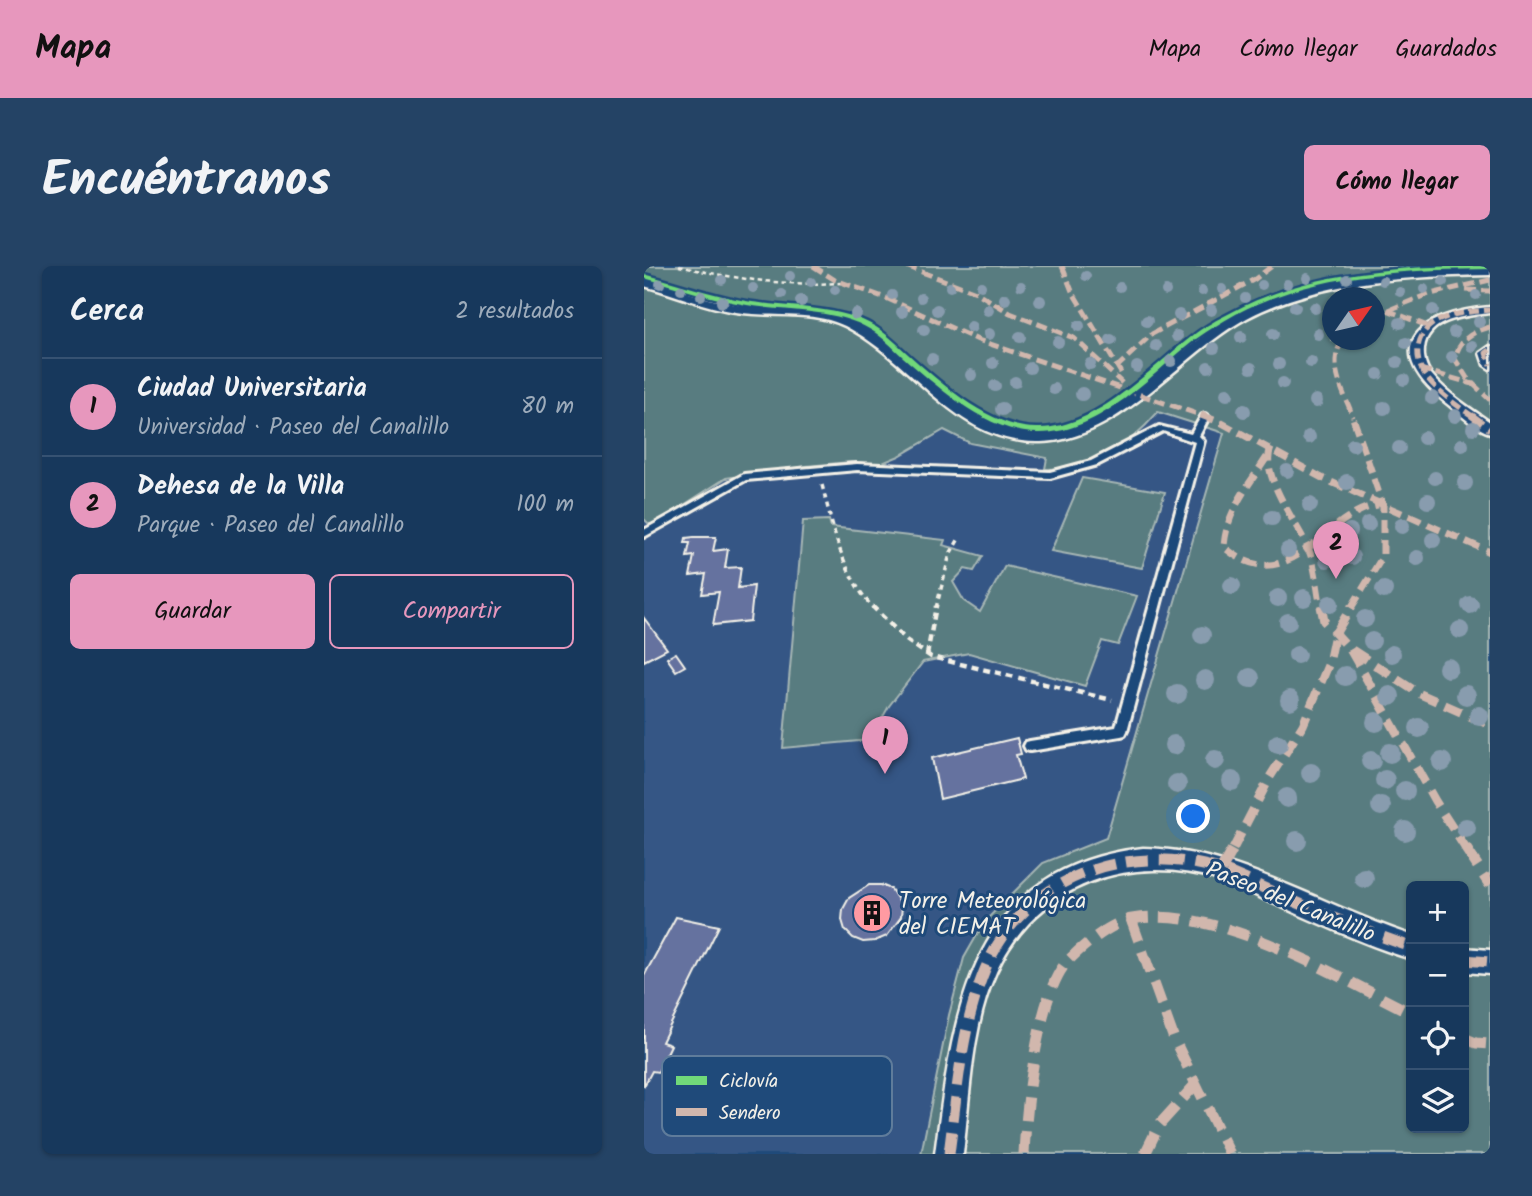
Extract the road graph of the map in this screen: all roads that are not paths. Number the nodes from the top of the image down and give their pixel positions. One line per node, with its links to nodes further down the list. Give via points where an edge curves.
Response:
1 (1490, 272): 2 (street, via 1364,279 1268,305 1201,341 1105,417 1069,434 1039,439 988,427 969,416 848,323 827,316 731,308)
2 (644, 283)
3 (1490, 310): 7 (street, via 1440,320 1422,334 1417,354 1420,369 1437,388)
4 (1490, 350): 5 (street, via 1486,353)
5 (1490, 365)
6 (1205, 417): 8 (lane)
7 (1490, 429)
8 (1194, 437): 9 (lane, via 1162,428 1091,466 1050,475 857,467 744,477); 10 (lane, via 1200,441 1192,475 1121,731)
9 (644, 534)
10 (1030, 746)
11 (1406, 945): 14 (street, Paseo del Canalillo, via 1221,870 1186,861 1128,860 1074,874 1016,920 985,969 970,1025)
12 (1469, 960): 13 (street)
13 (1490, 962)
14 (949, 1154)

